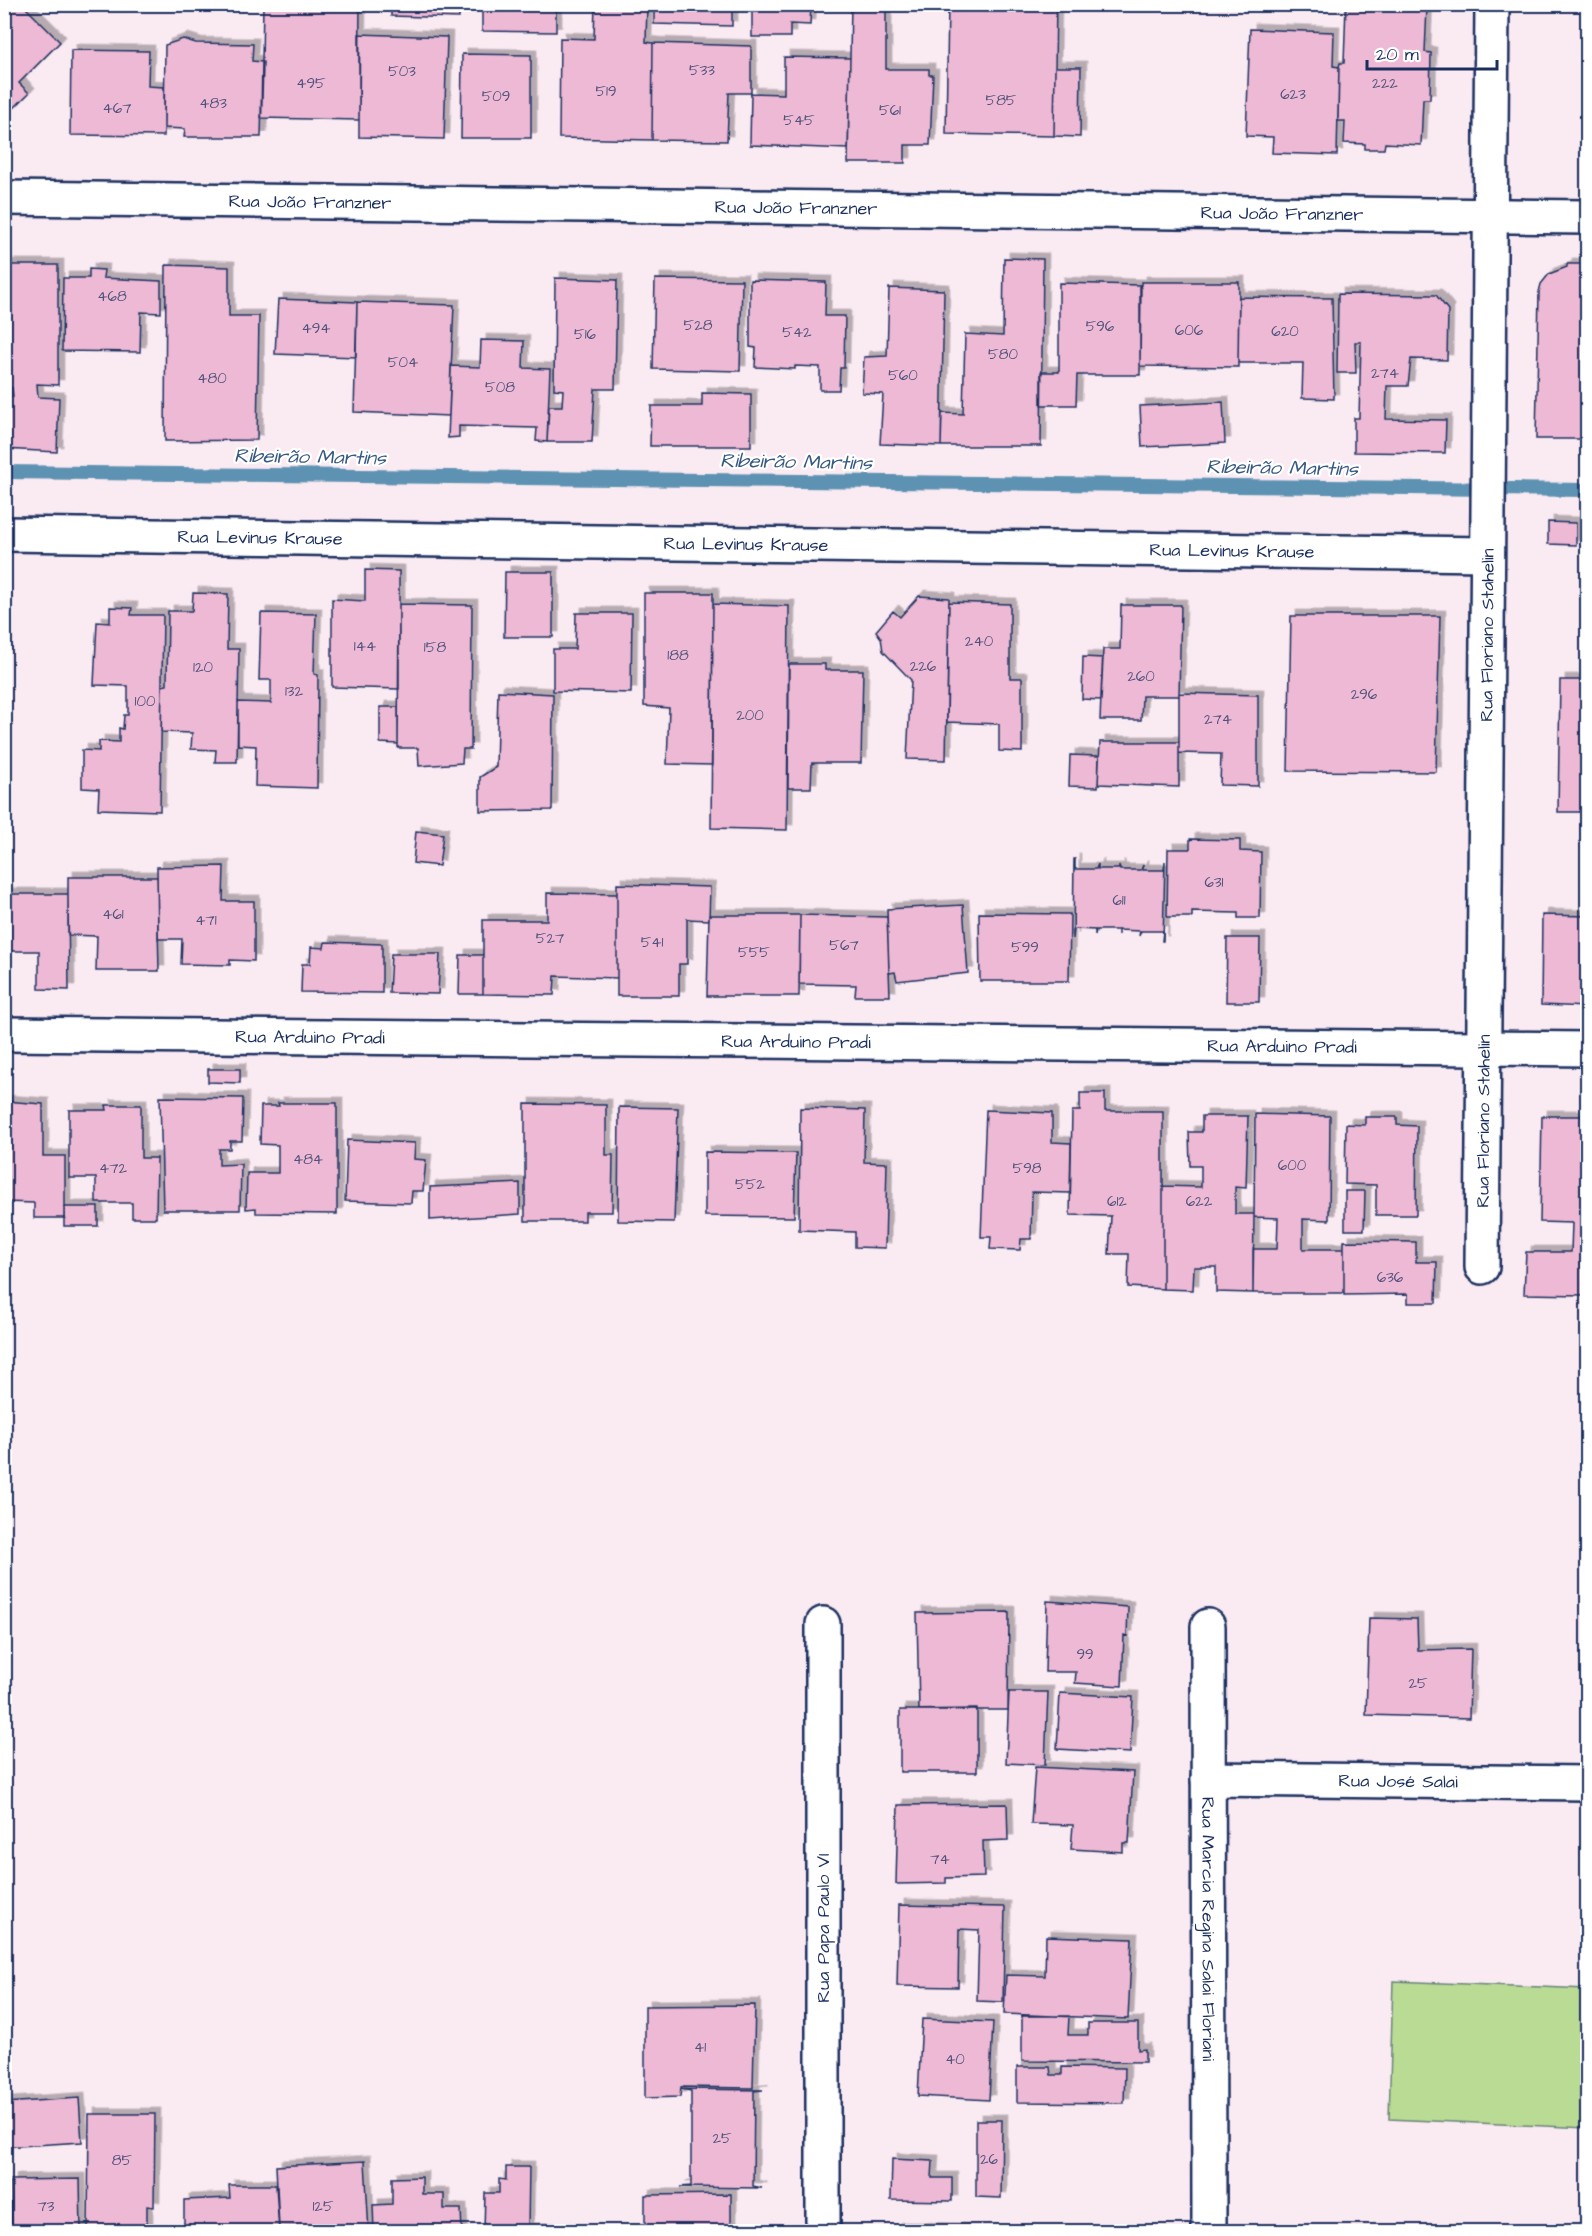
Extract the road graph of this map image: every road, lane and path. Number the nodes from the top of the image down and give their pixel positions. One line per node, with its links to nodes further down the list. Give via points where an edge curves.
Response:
1 (1492, 4): 3 (street, Rua Floriano Stahelin)
2 (4, 198): 3 (street, Rua João Franzner)
3 (1490, 217): 4 (street, Rua João Franzner); 6 (street, Rua Floriano Stahelin)
4 (1587, 217)
5 (4, 534): 6 (street, Rua Levinus Krause)
6 (1487, 554): 8 (street, Rua Floriano Stahelin)
7 (4, 1034): 8 (street, Rua Arduino Pradi)
8 (1485, 1047): 9 (street, Rua Arduino Pradi); 10 (street, Rua Floriano Stahelin)
9 (1587, 1049)
10 (1482, 1267)
11 (823, 1624): 15 (street, Rua Papa Paulo VI)
12 (1208, 1626): 13 (street, Rua Marcia Regina Salai Floriani)
13 (1208, 1779): 14 (street, Rua José Salai); 16 (street, Rua Marcia Regina Salai Floriani)
14 (1587, 1783)
15 (823, 2232)
16 (1209, 2232)

